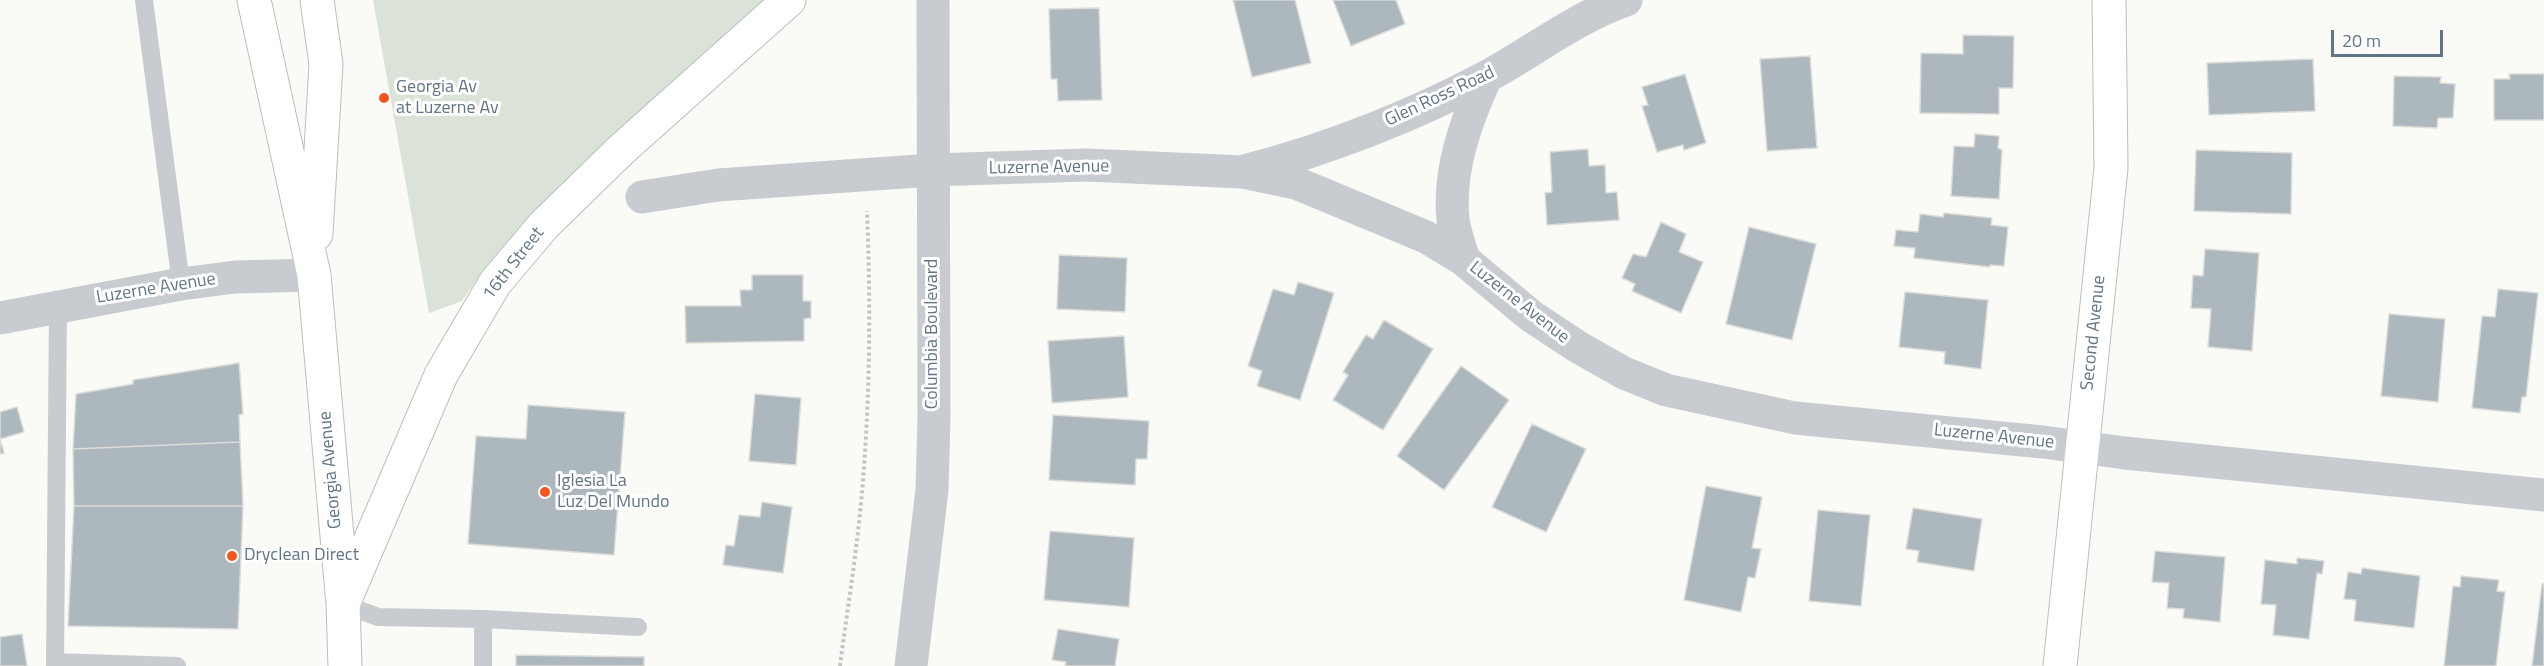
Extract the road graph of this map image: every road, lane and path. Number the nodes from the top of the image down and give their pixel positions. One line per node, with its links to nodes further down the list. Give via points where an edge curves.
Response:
1 (144, 0): 15 (lane)
2 (254, 0): 14 (main road, Georgia Avenue)
3 (317, 0): 14 (main road, Georgia Avenue, via 326,64)
4 (789, 0): 20 (main road, 16th Street, via 621,150 544,225 495,283 441,375)
5 (933, 0): 9 (street, Columbia Boulevard)
6 (1626, 0): 8 (street, Glen Ross Road, via 1578,20)
7 (2109, 0): 18 (main road, Second Avenue, via 2112,168)
8 (1486, 77): 10 (street, Glen Ross Road, via 1362,132); 13 (street, via 1469,115 1454,182 1453,220)
9 (932, 170): 10 (street, Luzerne Avenue, via 1086,165); 11 (street, Luzerne Avenue); 28 (street, Columbia Boulevard, via 932,490)
10 (1243, 172): 13 (street, Luzerne Avenue, via 1296,183 1341,200 1426,237)
11 (864, 175): 12 (street, Luzerne Avenue, via 718,185); 27 (path, via 869,295 866,430 861,504)
12 (642, 197)
13 (1464, 260): 18 (street, Luzerne Avenue, via 1531,316 1578,347 1624,373 1666,390 1795,418)
14 (314, 275): 15 (street, Luzerne Avenue, via 235,277); 20 (main road, Georgia Avenue)
15 (181, 284): 16 (street, Luzerne Avenue)
16 (58, 305): 17 (street, Luzerne Avenue); 23 (lane)
17 (0, 318)
18 (2082, 446): 19 (street, Luzerne Avenue); 29 (main road, Second Avenue)
19 (2544, 495)
20 (343, 603): 21 (lane, via 378,617); 25 (main road, Georgia Avenue)
21 (483, 619): 22 (lane); 26 (lane)
22 (638, 627)
23 (55, 664): 24 (lane)
24 (177, 666)
25 (345, 666)
26 (483, 666)
27 (840, 666)
28 (911, 666)
29 (2060, 666)

